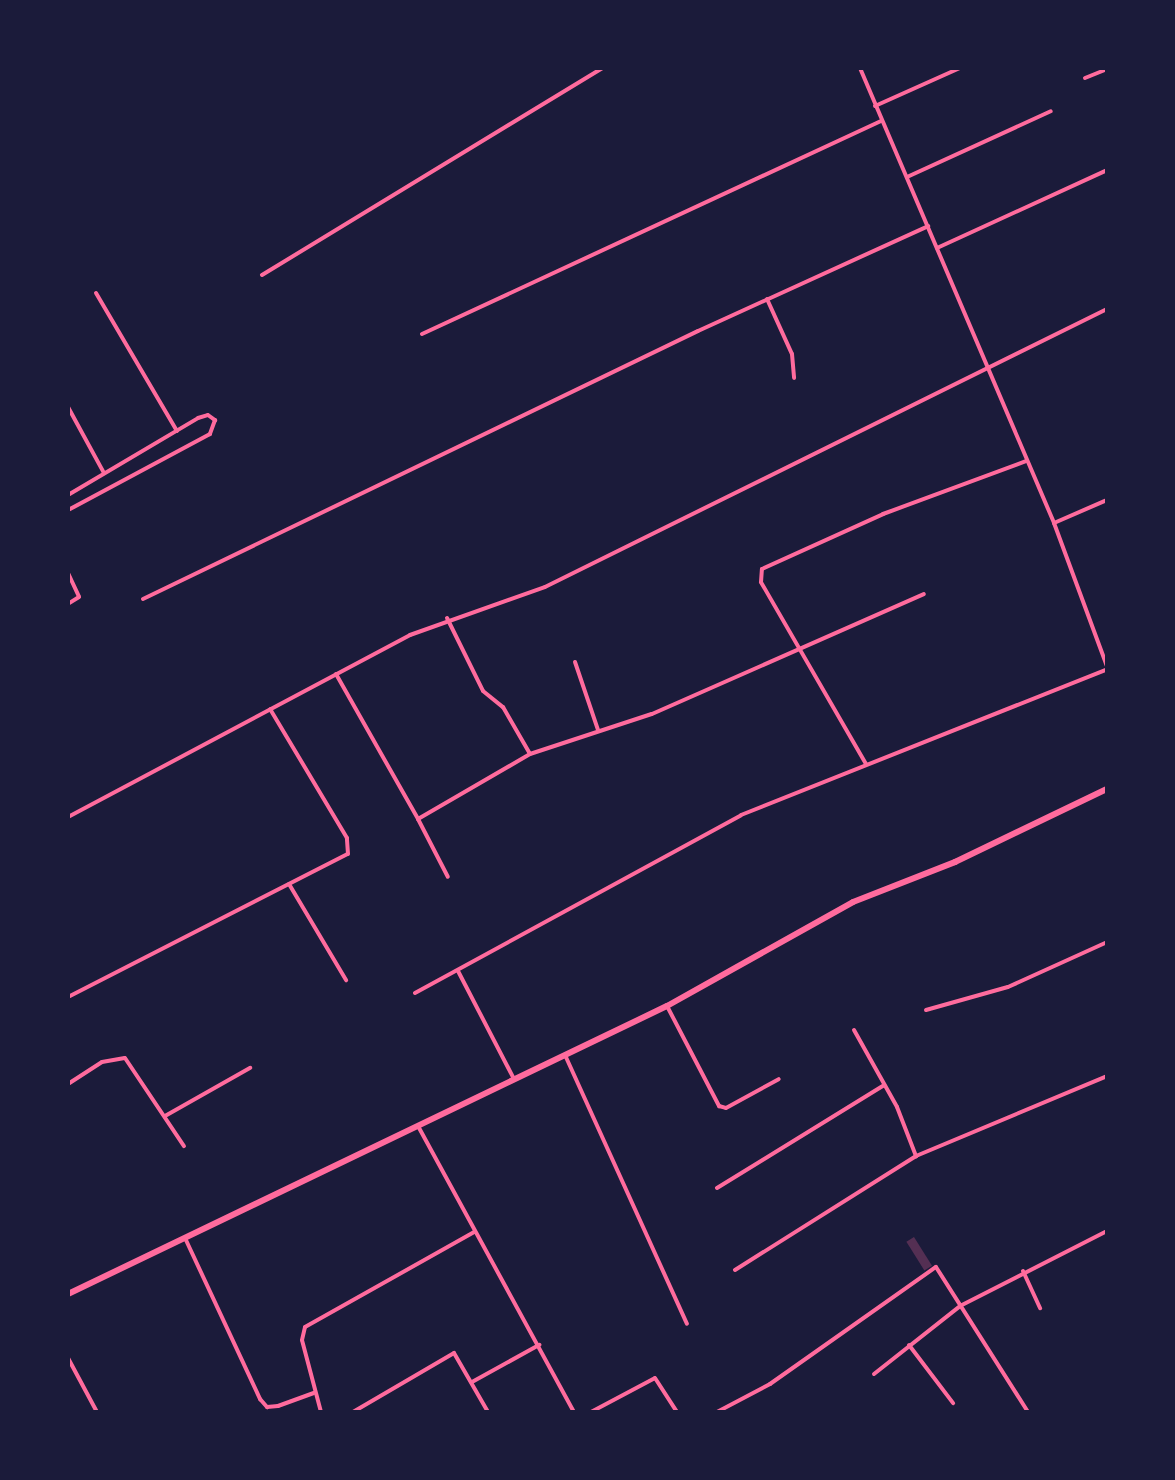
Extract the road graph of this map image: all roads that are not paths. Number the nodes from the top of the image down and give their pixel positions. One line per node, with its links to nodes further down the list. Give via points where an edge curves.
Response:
1 (603, 68): 13 (street)
2 (860, 68): 6 (street)
3 (960, 68): 6 (street)
4 (1107, 69): 5 (street)
5 (1085, 78)
6 (875, 106): 8 (street)
7 (1051, 111): 10 (street)
8 (881, 121): 10 (street); 17 (street)
9 (1107, 170): 12 (street)
10 (907, 177): 11 (street)
11 (928, 226): 12 (street); 15 (street)
12 (937, 248): 18 (street)
13 (262, 275)
14 (96, 293): 21 (street)
15 (767, 299): 19 (street, via 792,354); 30 (street)
16 (1107, 309): 18 (street)
17 (422, 334)
18 (990, 371): 22 (street); 32 (street, via 545,587)
19 (794, 378)
20 (68, 407): 23 (street)
21 (177, 431): 23 (street); 26 (street, via 208,415 216,427)
22 (1026, 461): 27 (street); 33 (street, via 883,514 762,569 761,582)
23 (104, 473): 24 (street)
24 (68, 495)
25 (1107, 500): 27 (street)
26 (68, 510)
27 (1054, 523): 35 (street)
28 (68, 573): 31 (street, via 79,597)
29 (924, 594): 33 (street)
30 (143, 599)
31 (68, 604)
32 (447, 618): 36 (street); 39 (street, via 483,691 503,707)
33 (799, 648): 38 (street, via 652,714); 40 (street)
34 (575, 662): 38 (street)
35 (1107, 668): 40 (street)
36 (336, 674): 37 (street); 43 (street)
37 (270, 709): 42 (street); 45 (street, via 347,838 348,854)
38 (598, 730): 39 (street)
39 (530, 754): 43 (street)
40 (866, 764): 47 (street, via 741,815)
41 (1107, 789): 51 (street, via 955,862 853,902)
42 (68, 817)
43 (418, 819): 44 (street)
44 (448, 877)
45 (289, 884): 48 (street); 50 (street)
46 (1107, 942): 52 (street, via 1008,987)
47 (458, 971): 49 (street); 58 (street)
48 (346, 980)
49 (415, 993)
50 (68, 997)
51 (667, 1006): 54 (street); 57 (street, via 719,1106 726,1108)
52 (926, 1010)
53 (854, 1030): 60 (street)
54 (565, 1055): 58 (street); 74 (street)
55 (250, 1068): 61 (street)
56 (1107, 1076): 64 (street)
57 (779, 1079)
58 (515, 1080): 62 (street)
59 (68, 1084): 61 (street, via 102,1062 125,1058)
60 (883, 1086): 64 (street); 65 (street)
61 (165, 1116): 63 (street)
62 (418, 1126): 67 (street); 68 (street)
63 (184, 1146)
64 (916, 1156): 69 (street)
65 (717, 1188)
66 (1107, 1231): 70 (street)
67 (474, 1232): 75 (street); 80 (street, via 305,1327 300,1334)
68 (185, 1238): 71 (street); 80 (street, via 260,1399 267,1407 278,1406)
69 (735, 1270)
70 (1023, 1271): 72 (street); 73 (street)
71 (68, 1294)
72 (960, 1306): 76 (street); 89 (street, via 936,1267 770,1384); 90 (street)
73 (1040, 1308)
74 (687, 1324)
75 (539, 1345): 79 (street); 86 (street)
76 (909, 1345): 78 (street); 81 (street)
77 (68, 1358): 82 (street)
78 (874, 1374)
79 (472, 1382): 84 (street, via 454,1353); 85 (street)
80 (315, 1392): 83 (street)
81 (953, 1403)
82 (97, 1412)
83 (321, 1412)
84 (353, 1412)
85 (488, 1412)
86 (574, 1412)
87 (591, 1412): 88 (street, via 655,1378)
88 (677, 1412)
89 (717, 1412)
90 (1028, 1412)

